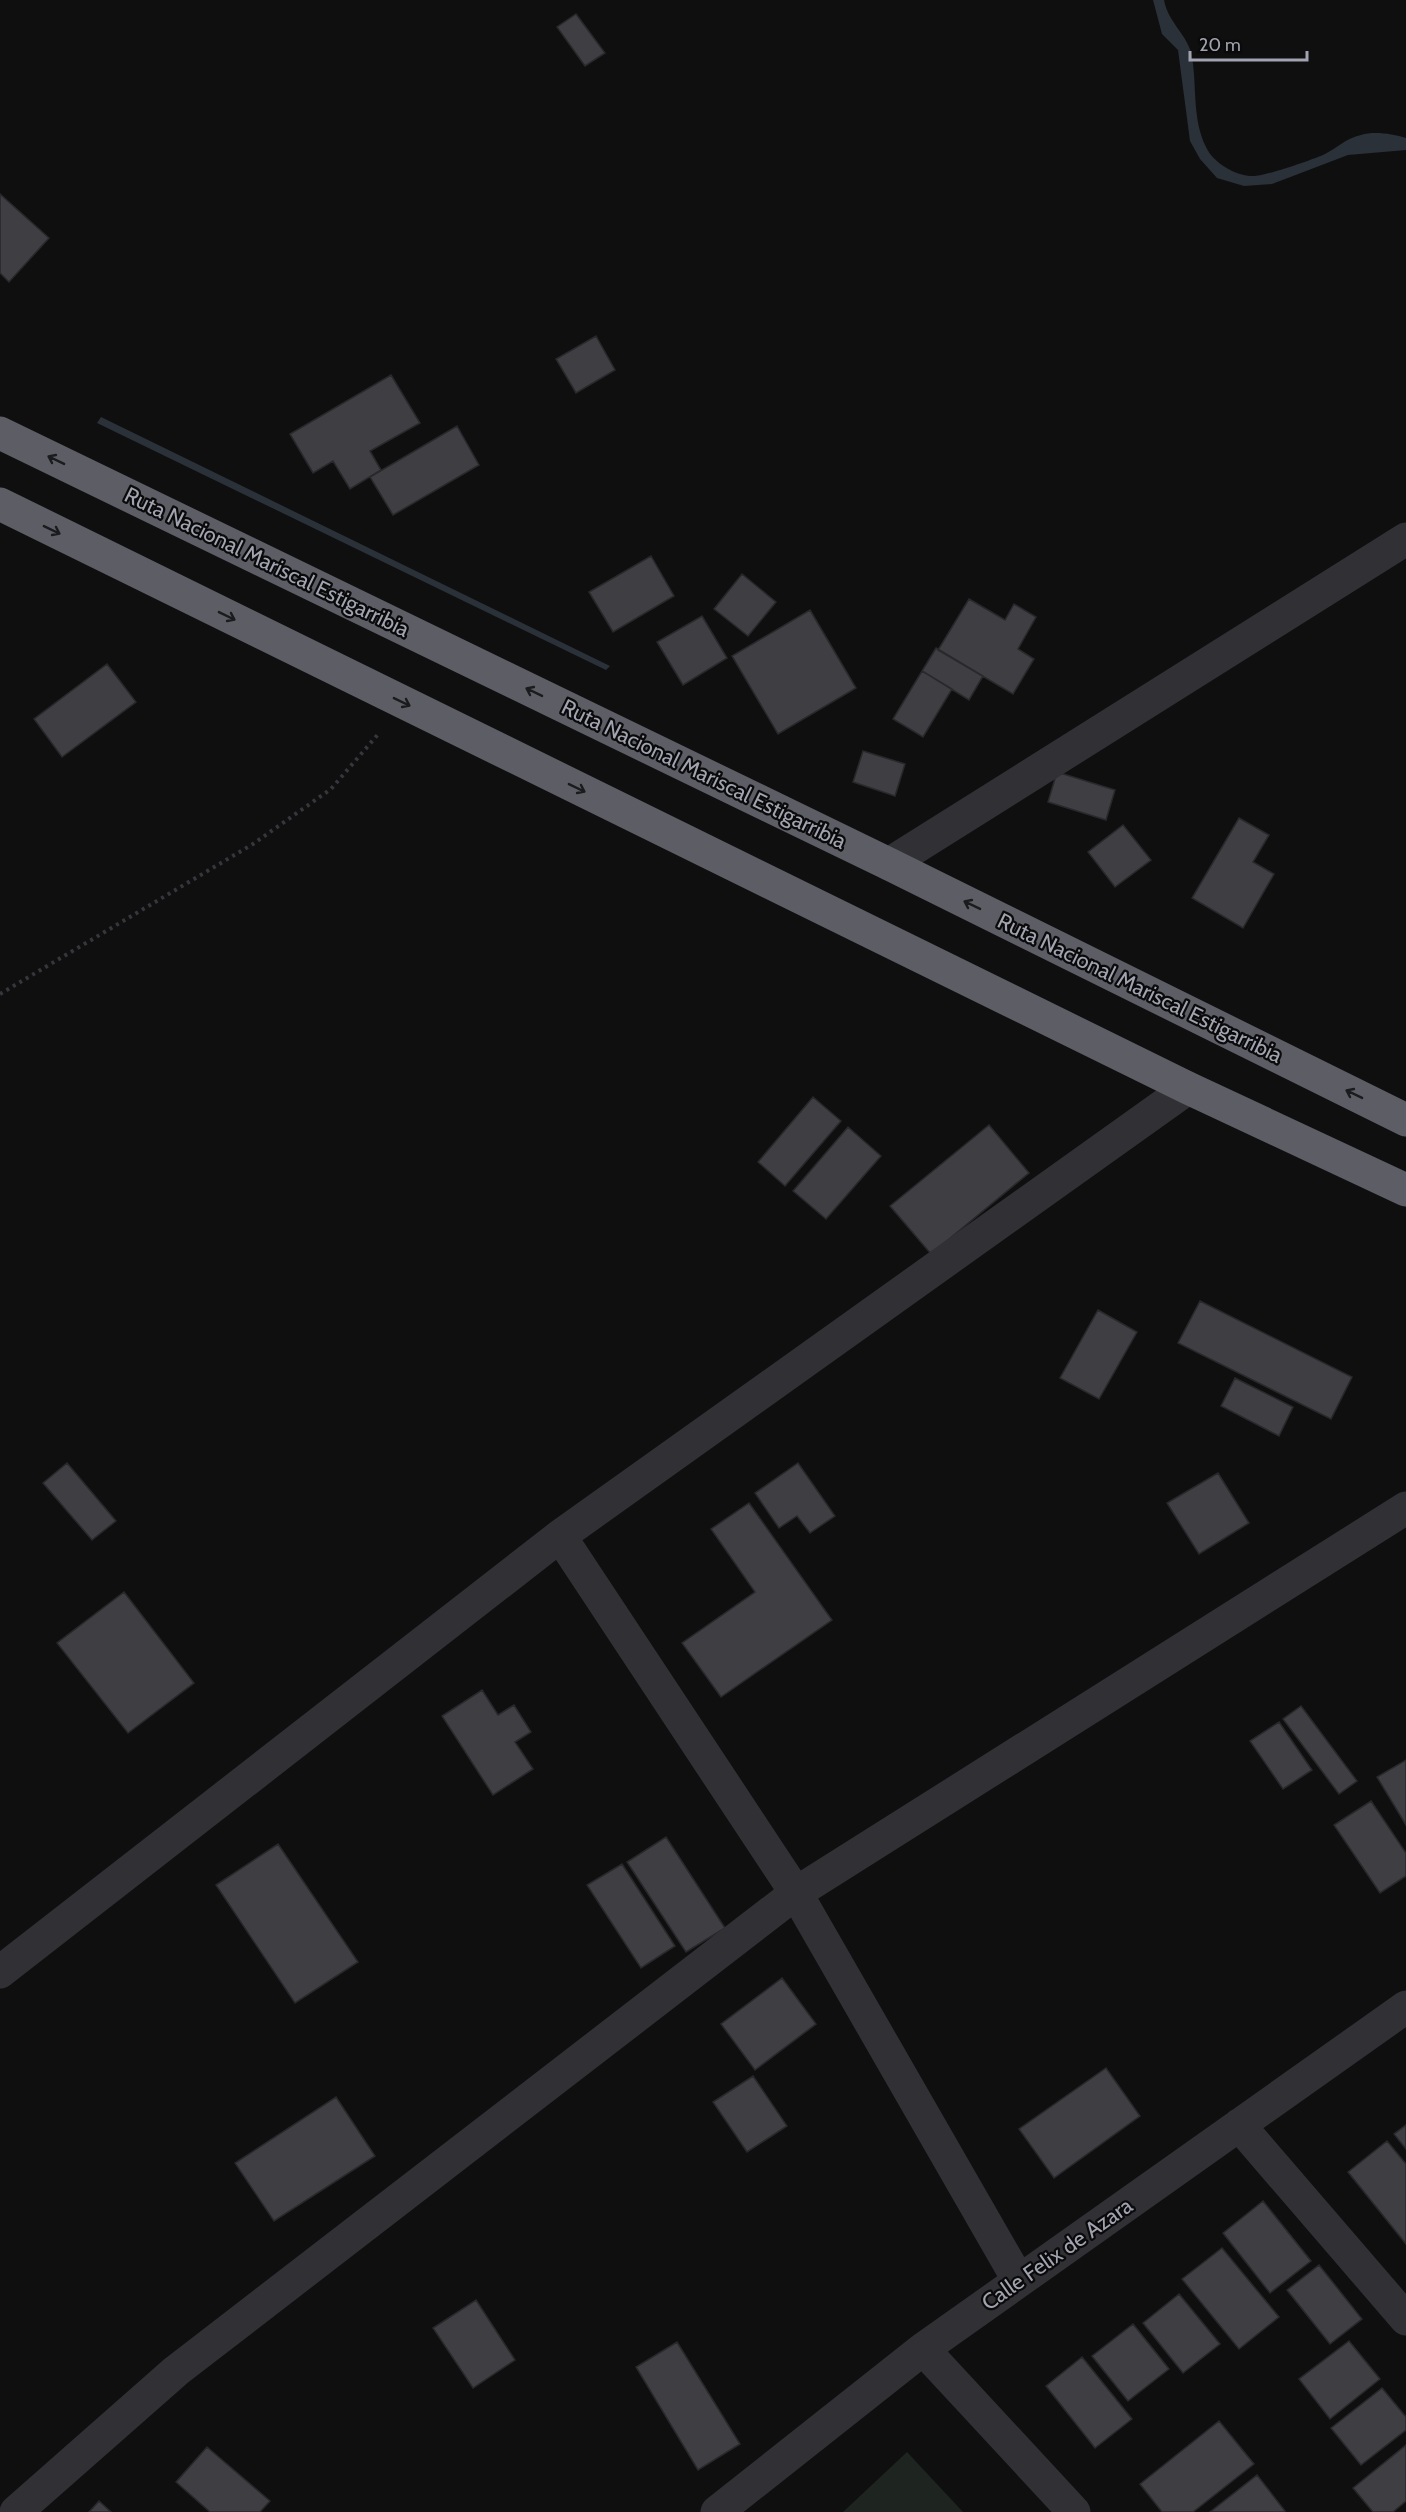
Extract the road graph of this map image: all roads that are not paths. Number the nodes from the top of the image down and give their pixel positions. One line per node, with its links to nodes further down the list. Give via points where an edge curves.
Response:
1 (0, 433): 4 (highway, Ruta Nacional Mariscal Estigarribia, one-way to 1)
2 (0, 504): 5 (highway, one-way to 5)
3 (1406, 539): 4 (street)
4 (889, 864): 6 (highway, Ruta Nacional Mariscal Estigarribia, one-way to 4)
5 (1188, 1088): 7 (highway); 9 (street)
6 (1406, 1120)
7 (1406, 1190)
8 (1406, 1508): 10 (street)
9 (560, 1536): 10 (street); 11 (street)
10 (796, 1893): 14 (street); 17 (street, via 176,2371)
11 (0, 1972)
12 (1406, 2007): 13 (street, Calle Felix de Azara)
13 (1239, 2125): 14 (street, Calle Felix de Azara); 15 (street)
14 (1019, 2281): 16 (street, Calle Felix de Azara)
15 (1406, 2319)
16 (923, 2349): 18 (street, Calle Felix de Azara); 19 (street)
17 (16, 2512)
18 (717, 2512)
19 (1074, 2512)

